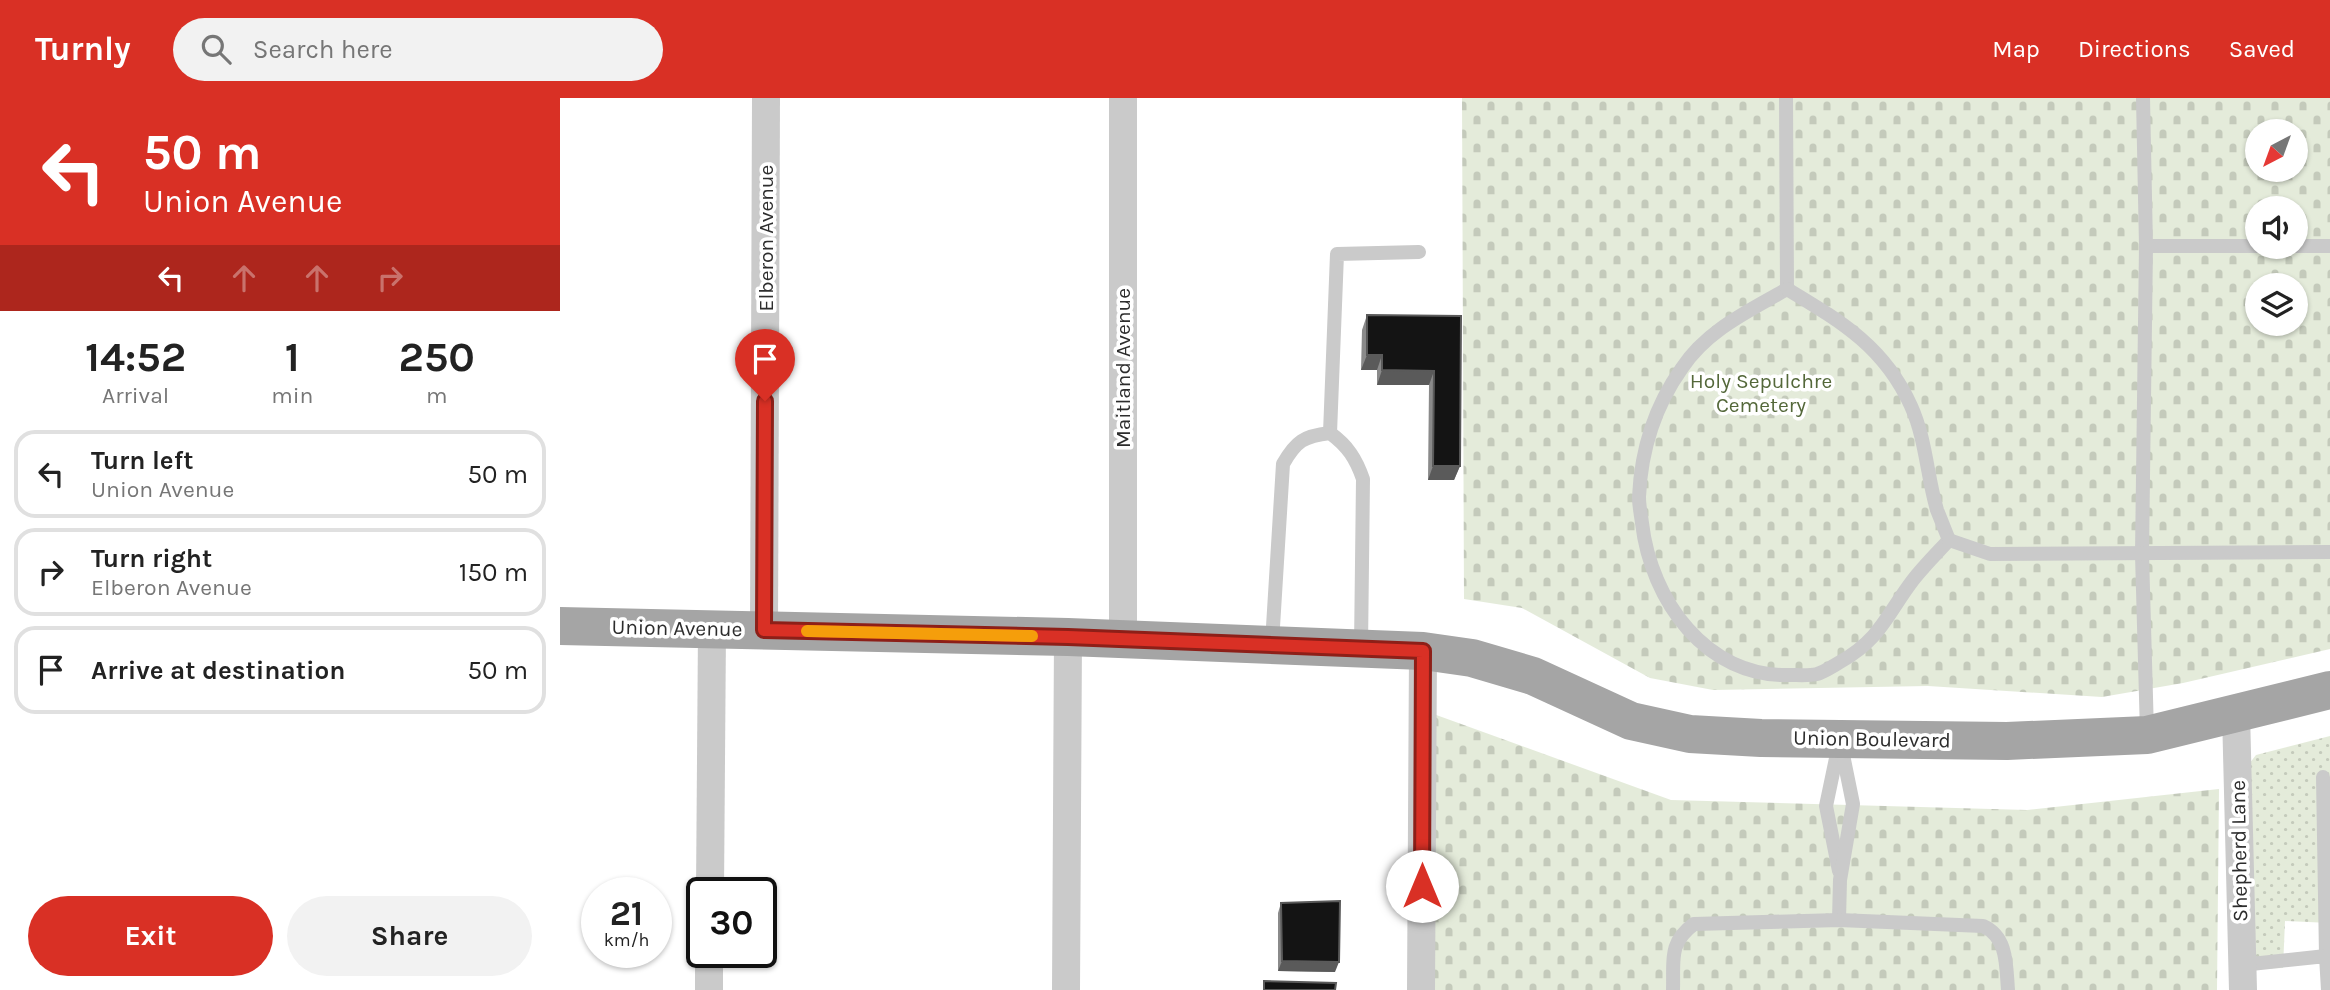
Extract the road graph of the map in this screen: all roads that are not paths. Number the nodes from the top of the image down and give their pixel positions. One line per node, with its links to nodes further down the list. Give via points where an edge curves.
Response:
1 (766, 98): 17 (street, Elberon Avenue)
2 (1123, 98): 19 (street, Maitland Avenue)
3 (1786, 98): 10 (lane)
4 (2143, 98): 5 (lane)
5 (2146, 246): 6 (lane); 14 (lane)
6 (2245, 246)
7 (2308, 246): 8 (lane)
8 (2330, 246)
9 (1419, 252): 11 (lane, via 1337,254)
10 (1787, 289): 12 (lane, via 1851,329 1895,377 1911,406); 12 (lane, via 1712,334 1683,366 1664,397 1646,443 1639,499 1645,551 1683,624 1714,654 1742,669 1778,676 1817,674 1866,645 1912,580)
11 (1330, 433): 20 (lane, via 1311,435 1293,446 1283,464); 21 (lane, via 1356,459 1363,479)
12 (1949, 540): 14 (lane, via 1990,554)
13 (2330, 552): 14 (lane)
14 (2142, 554): 25 (lane)
15 (560, 626): 16 (main road, Union Avenue)
16 (712, 629): 17 (main road, Union Avenue); 28 (street)
17 (764, 630): 18 (main road, Union Avenue)
18 (1068, 637): 19 (main road, Union Avenue); 35 (street)
19 (1123, 639): 20 (main road, Union Avenue)
20 (1272, 645): 21 (main road, Union Avenue)
21 (1361, 649): 22 (main road, Union Avenue)
22 (1423, 651): 26 (main road, Union Boulevard, via 1472,658 1533,676 1631,720 1689,734); 36 (street)
23 (2330, 690): 24 (main road, Union Boulevard)
24 (2236, 713): 25 (main road, Union Boulevard); 33 (street, Shepherd Lane)
25 (2147, 735): 26 (main road, Union Boulevard, via 2007,741)
26 (1840, 738): 29 (lane, via 1853,804); 29 (lane, via 1826,806)
27 (2323, 777): 31 (lane)
28 (709, 877)
29 (1840, 880): 30 (lane)
30 (1839, 920): 37 (lane, via 1694,924 1677,940); 38 (lane, via 1983,926 1996,934 2002,945)
31 (2328, 956): 33 (lane); 39 (lane)
32 (709, 968): 34 (street)
33 (2243, 977)
34 (709, 990)
35 (1066, 990)
36 (1421, 990)
37 (1673, 990)
38 (2008, 990)
39 (2328, 990)

